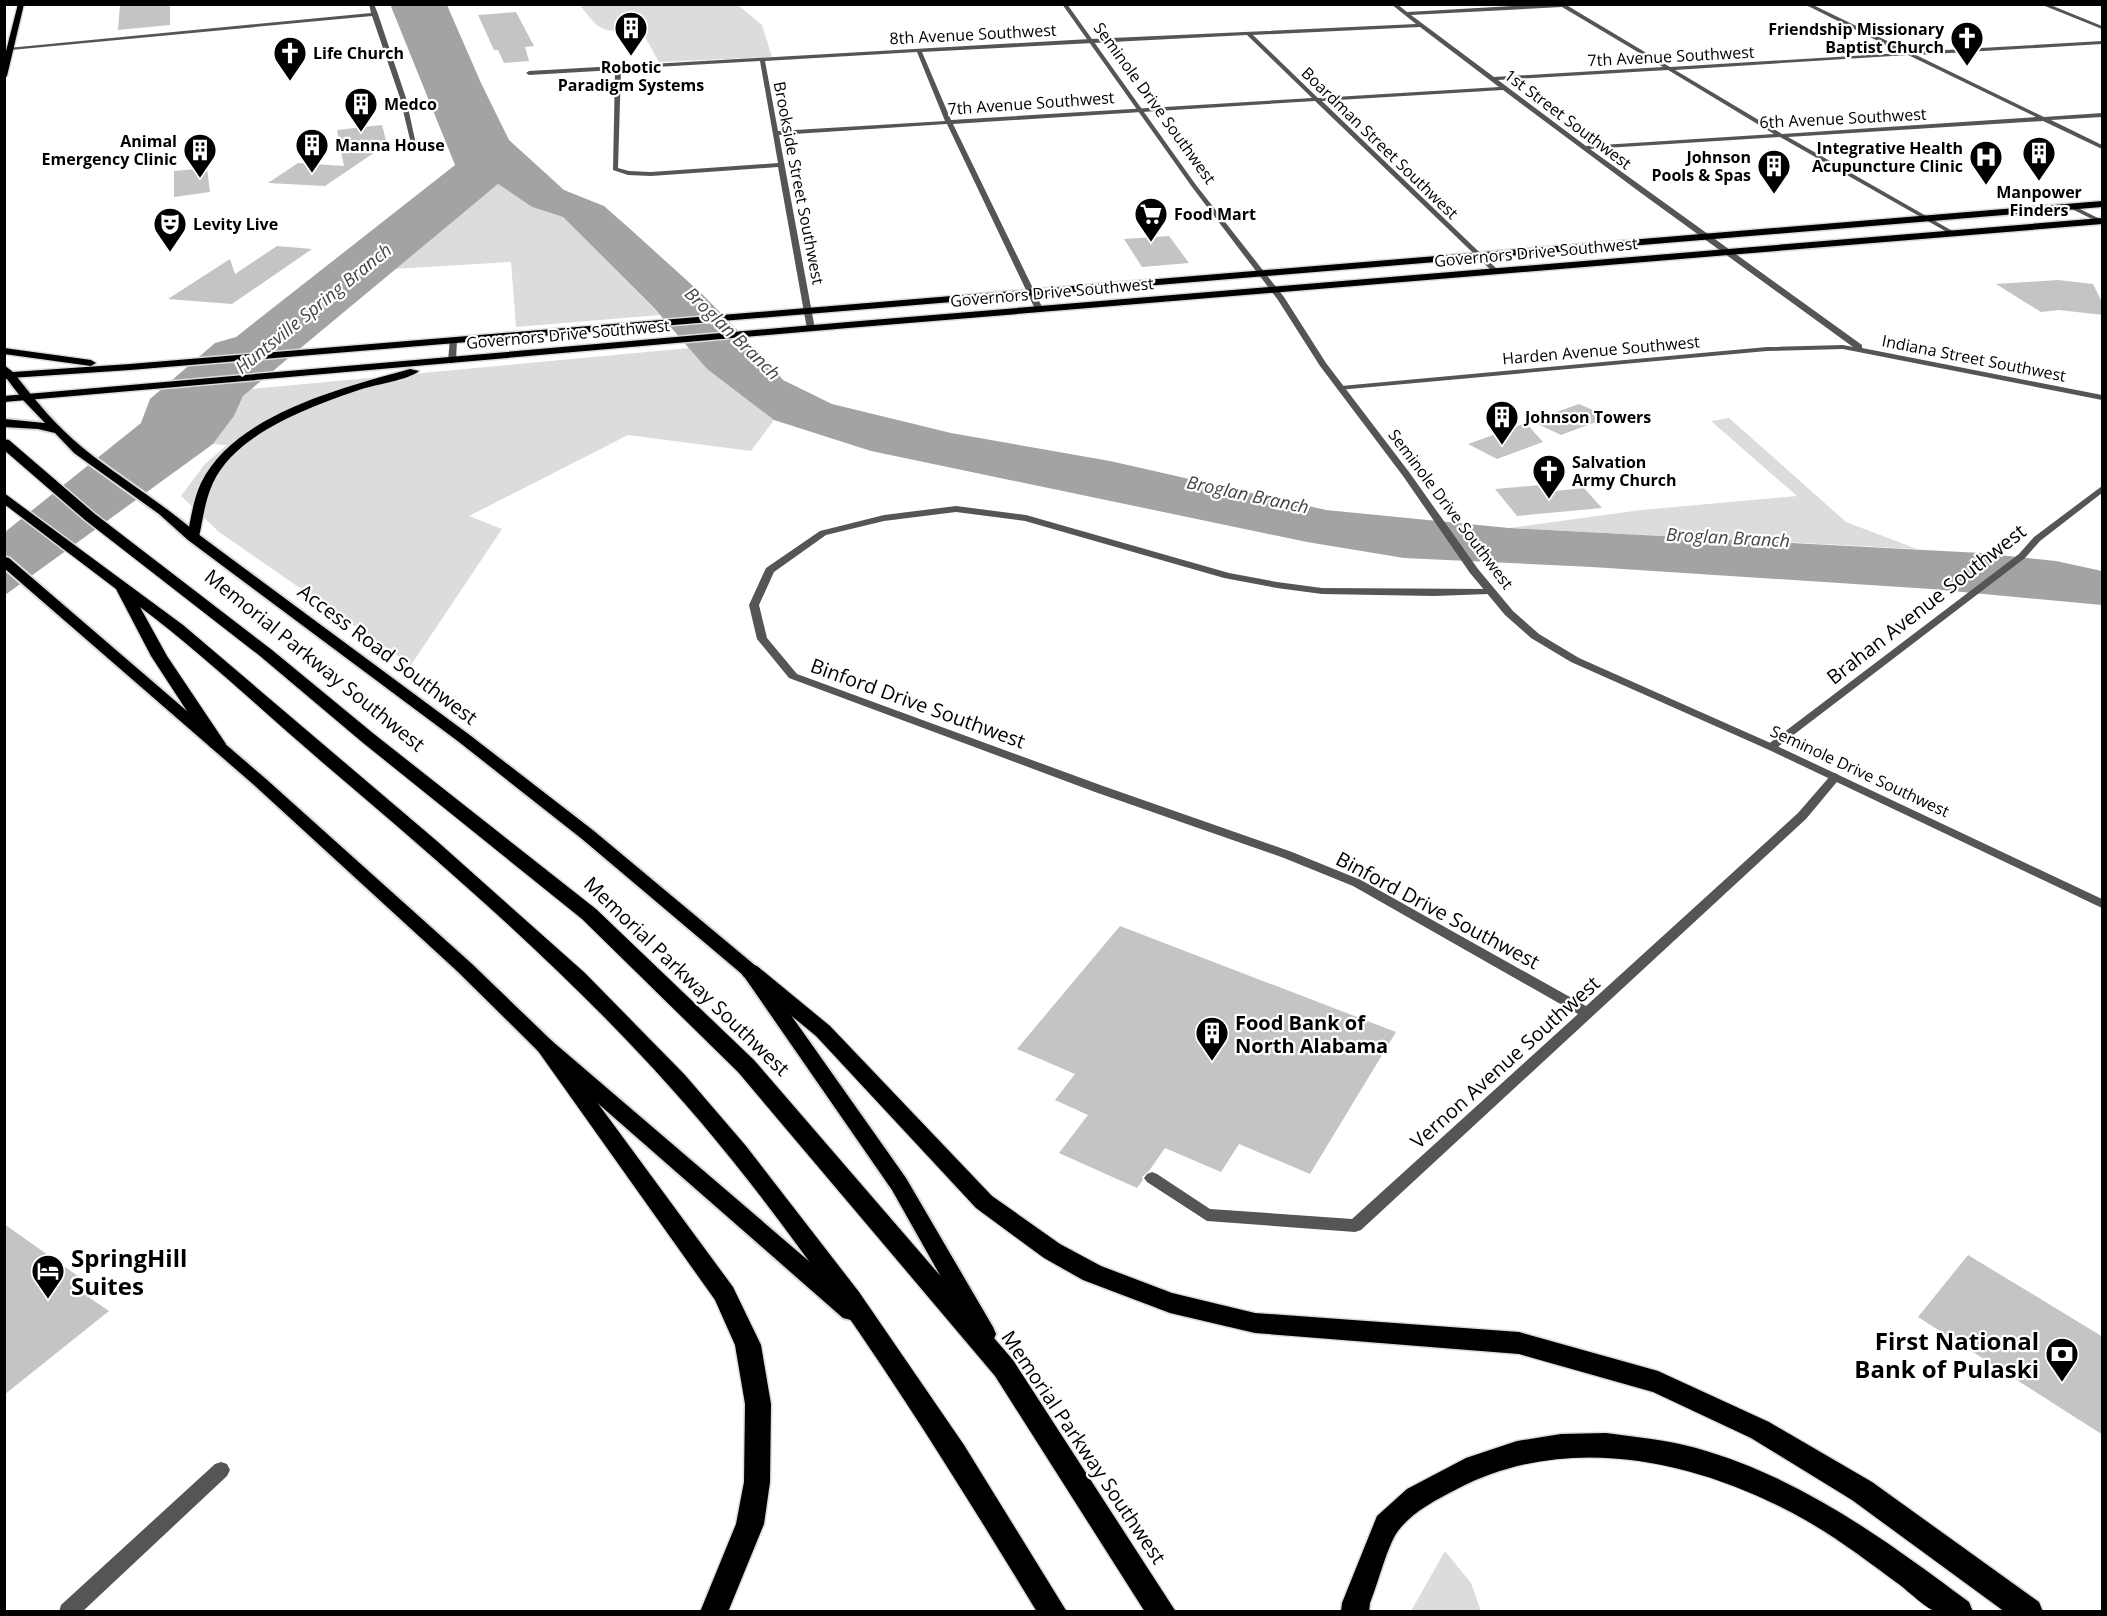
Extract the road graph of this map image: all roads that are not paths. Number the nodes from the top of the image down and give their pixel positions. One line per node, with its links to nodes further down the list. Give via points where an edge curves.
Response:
1 (21, 4): 16 (main road)
2 (371, 4): 9 (street)
3 (1064, 4): 14 (street, Seminole Drive Southwest)
4 (1393, 4): 10 (street, 1st Street Southwest)
5 (1582, 4): 8 (street)
6 (1806, 4): 18 (street)
7 (2042, 4): 12 (street)
8 (1562, 5): 10 (street); 21 (street)
9 (375, 14): 16 (street); 34 (street, via 403,98)
10 (1405, 14): 11 (street, 1st Street Southwest)
11 (1419, 25): 13 (street, 8th Avenue Southwest); 24 (street, 1st Street Southwest)
12 (2103, 28)
13 (1248, 33): 14 (street, 8th Avenue Southwest); 26 (street, Boardman Street Southwest)
14 (1090, 40): 17 (street, 8th Avenue Southwest); 27 (street, Seminole Drive Southwest)
15 (2103, 42): 18 (street, 7th Avenue Southwest)
16 (11, 48): 23 (main road)
17 (919, 51): 19 (street, 8th Avenue Southwest); 30 (street)
18 (1913, 54): 21 (street, 7th Avenue Southwest); 29 (street)
19 (762, 60): 20 (street, 8th Avenue Southwest); 31 (street, Brookside Street Southwest)
20 (618, 68): 22 (street, 8th Avenue Southwest); 36 (street, via 615,169 651,174)
21 (1670, 70): 24 (street, 7th Avenue Southwest); 32 (street)
22 (529, 73)
23 (4, 76)
24 (1492, 79): 25 (street, 1st Street Southwest)
25 (1503, 88): 26 (street, 7th Avenue Southwest); 35 (street, 1st Street Southwest)
26 (1316, 99): 27 (street, 7th Avenue Southwest); 44 (street, Boardman Street Southwest)
27 (1140, 110): 30 (street, 7th Avenue Southwest); 46 (street, Seminole Drive Southwest)
28 (2103, 115): 29 (street, 6th Avenue Southwest)
29 (2047, 120): 32 (street, 6th Avenue Southwest); 33 (street)
30 (949, 122): 31 (street, 7th Avenue Southwest); 48 (street)
31 (776, 133): 36 (street, Brookside Street Southwest)
32 (1782, 136): 35 (street, 6th Avenue Southwest); 39 (street)
33 (2103, 147)
34 (414, 148)
35 (1584, 148): 42 (street, 1st Street Southwest)
36 (782, 165): 50 (street, Brookside Street Southwest)
37 (2103, 204): 38 (main road, Governors Drive Southwest)
38 (2072, 207): 39 (main road, Governors Drive Southwest); 40 (street)
39 (1930, 220): 41 (street); 42 (main road, Governors Drive Southwest)
40 (2102, 221): 41 (main road, Governors Drive Southwest)
41 (1954, 234): 43 (main road, Governors Drive Southwest)
42 (1707, 239): 43 (street, 1st Street Southwest); 44 (main road, Governors Drive Southwest)
43 (1728, 253): 45 (main road, Governors Drive Southwest); 54 (street, Indiana Street Southwest)
44 (1478, 256): 45 (street, Boardman Street Southwest); 46 (main road, Governors Drive Southwest)
45 (1495, 272): 47 (main road, Governors Drive Southwest)
46 (1263, 274): 47 (street, Seminole Drive Southwest); 48 (main road, Governors Drive Southwest)
47 (1274, 290): 49 (main road, Governors Drive Southwest); 58 (street, Seminole Drive Southwest)
48 (1031, 292): 49 (street); 50 (main road, Governors Drive Southwest)
49 (1039, 309): 51 (main road, Governors Drive Southwest)
50 (809, 311): 51 (street, Brookside Street Southwest); 52 (main road, Governors Drive Southwest)
51 (811, 328): 55 (main road, Governors Drive Southwest)
52 (453, 340): 55 (street); 56 (main road, Governors Drive Southwest)
53 (4, 351): 56 (main road)
54 (1865, 352): 58 (street, Harden Avenue Southwest, via 1843,347 1767,349); 60 (street, Indiana Street Southwest)
55 (452, 361): 59 (main road, Governors Drive Southwest); 67 (main road, via 302,409 242,441 221,460 210,477)
56 (130, 366): 57 (main road, Governors Drive Southwest)
57 (6, 373): 59 (highway, Access Road Southwest)
58 (1341, 388): 70 (street, Seminole Drive Southwest)
59 (27, 398): 61 (main road, Governors Drive Southwest); 63 (highway, Access Road Southwest)
60 (2103, 398)
61 (4, 399)
62 (4, 423): 63 (highway)
63 (61, 431): 67 (highway, Access Road Southwest, via 78,450 164,511)
64 (4, 443): 80 (highway, Memorial Parkway Southwest, via 90,517 266,653 589,914 746,1066)
65 (2103, 489): 72 (street, Brahan Avenue Southwest, via 2037,539 2022,556)
66 (4, 496): 69 (highway)
67 (193, 537): 75 (highway, Access Road Southwest, via 465,739)
68 (4, 561): 71 (highway)
69 (115, 582): 71 (highway); 79 (highway, via 179,630 448,858 614,1014 715,1123)
70 (1489, 591): 72 (street, Seminole Drive Southwest, via 1535,636 1575,660); 76 (street, Binford Drive Southwest, via 1322,591 1277,585 1228,576 1026,518 956,509 884,518 823,533 770,570 754,605 762,639 793,676 1357,883)
71 (217, 744): 77 (highway, via 464,967)
72 (1771, 747): 73 (street, Seminole Drive Southwest)
73 (1834, 777): 74 (street, Seminole Drive Southwest); 76 (street, Vernon Avenue Southwest, via 1802,816)
74 (2103, 904)
75 (750, 970): 80 (highway, Access Road Southwest, via 899,1184); 88 (highway, via 823,1031 984,1202 1052,1251 1092,1273 1170,1303 1256,1323 1518,1344 1658,1382 1760,1430 1862,1491)
76 (1588, 1013): 78 (street, Vernon Avenue Southwest, via 1355,1226 1208,1215)
77 (545, 1046): 79 (highway); 83 (highway, via 723,1294 747,1345 758,1404 757,1482 750,1524)
78 (1152, 1178)
79 (879, 1335): 84 (highway)
80 (1004, 1368): 85 (highway, Memorial Parkway Southwest)
81 (221, 1470): 82 (street)
82 (68, 1611)
83 (714, 1611)
84 (1053, 1611)
85 (1162, 1611)
86 (1356, 1611): 87 (highway, via 1387,1523 1418,1497 1490,1461 1572,1446 1660,1452 1744,1476 1818,1513)
87 (1959, 1611)
88 (2029, 1611)

